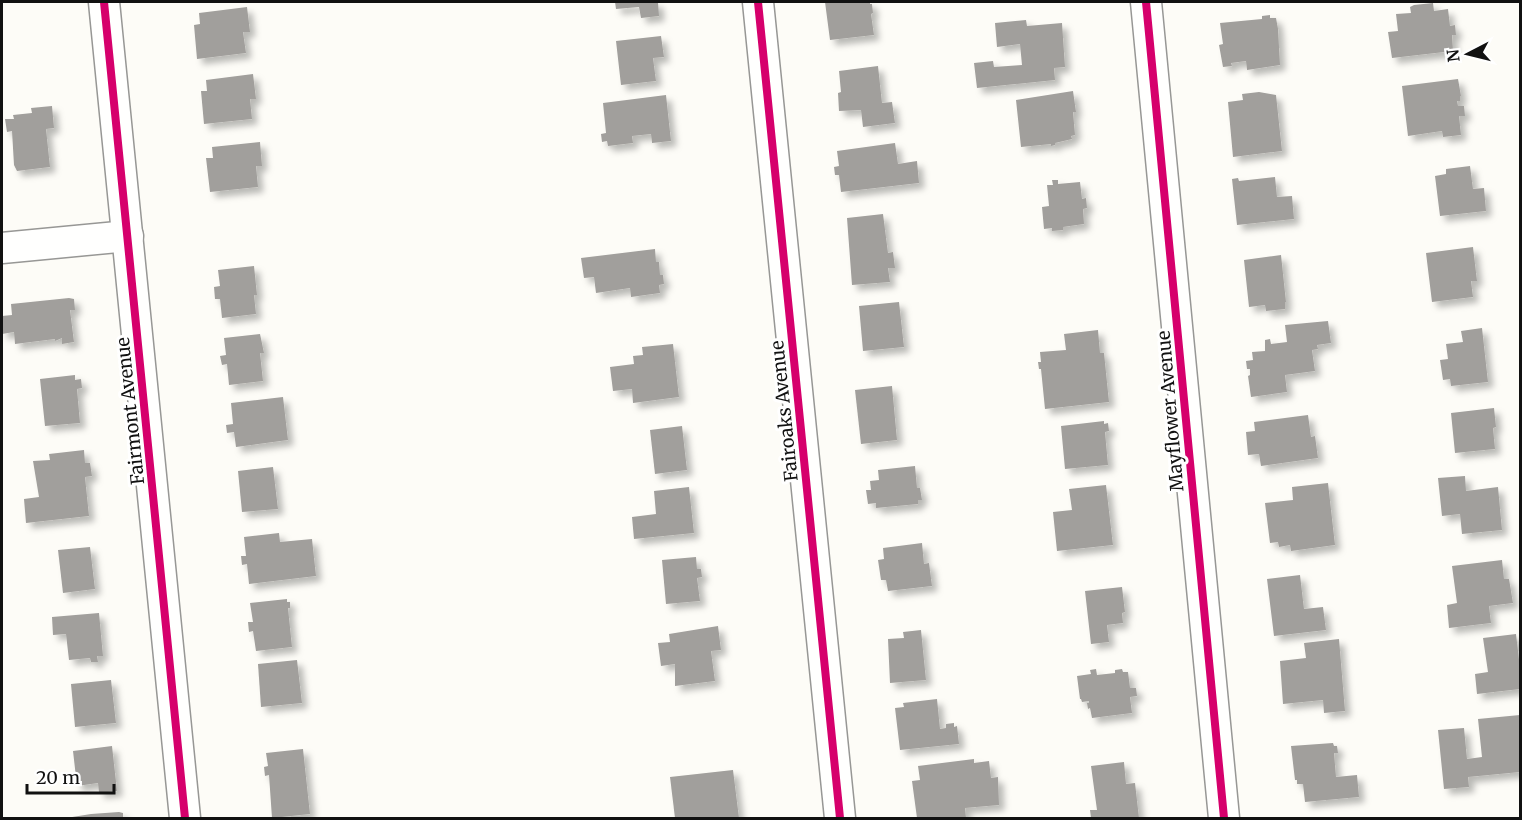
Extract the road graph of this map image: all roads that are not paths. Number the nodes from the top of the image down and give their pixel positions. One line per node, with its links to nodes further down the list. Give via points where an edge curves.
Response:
1 (104, 2): 4 (street, Fairmont Avenue)
2 (758, 2): 7 (street, Fairoaks Avenue)
3 (1146, 2): 8 (street, Mayflower Avenue)
4 (128, 236): 5 (street); 6 (street, Fairmont Avenue)
5 (2, 248)
6 (185, 819)
7 (840, 819)
8 (1224, 819)

